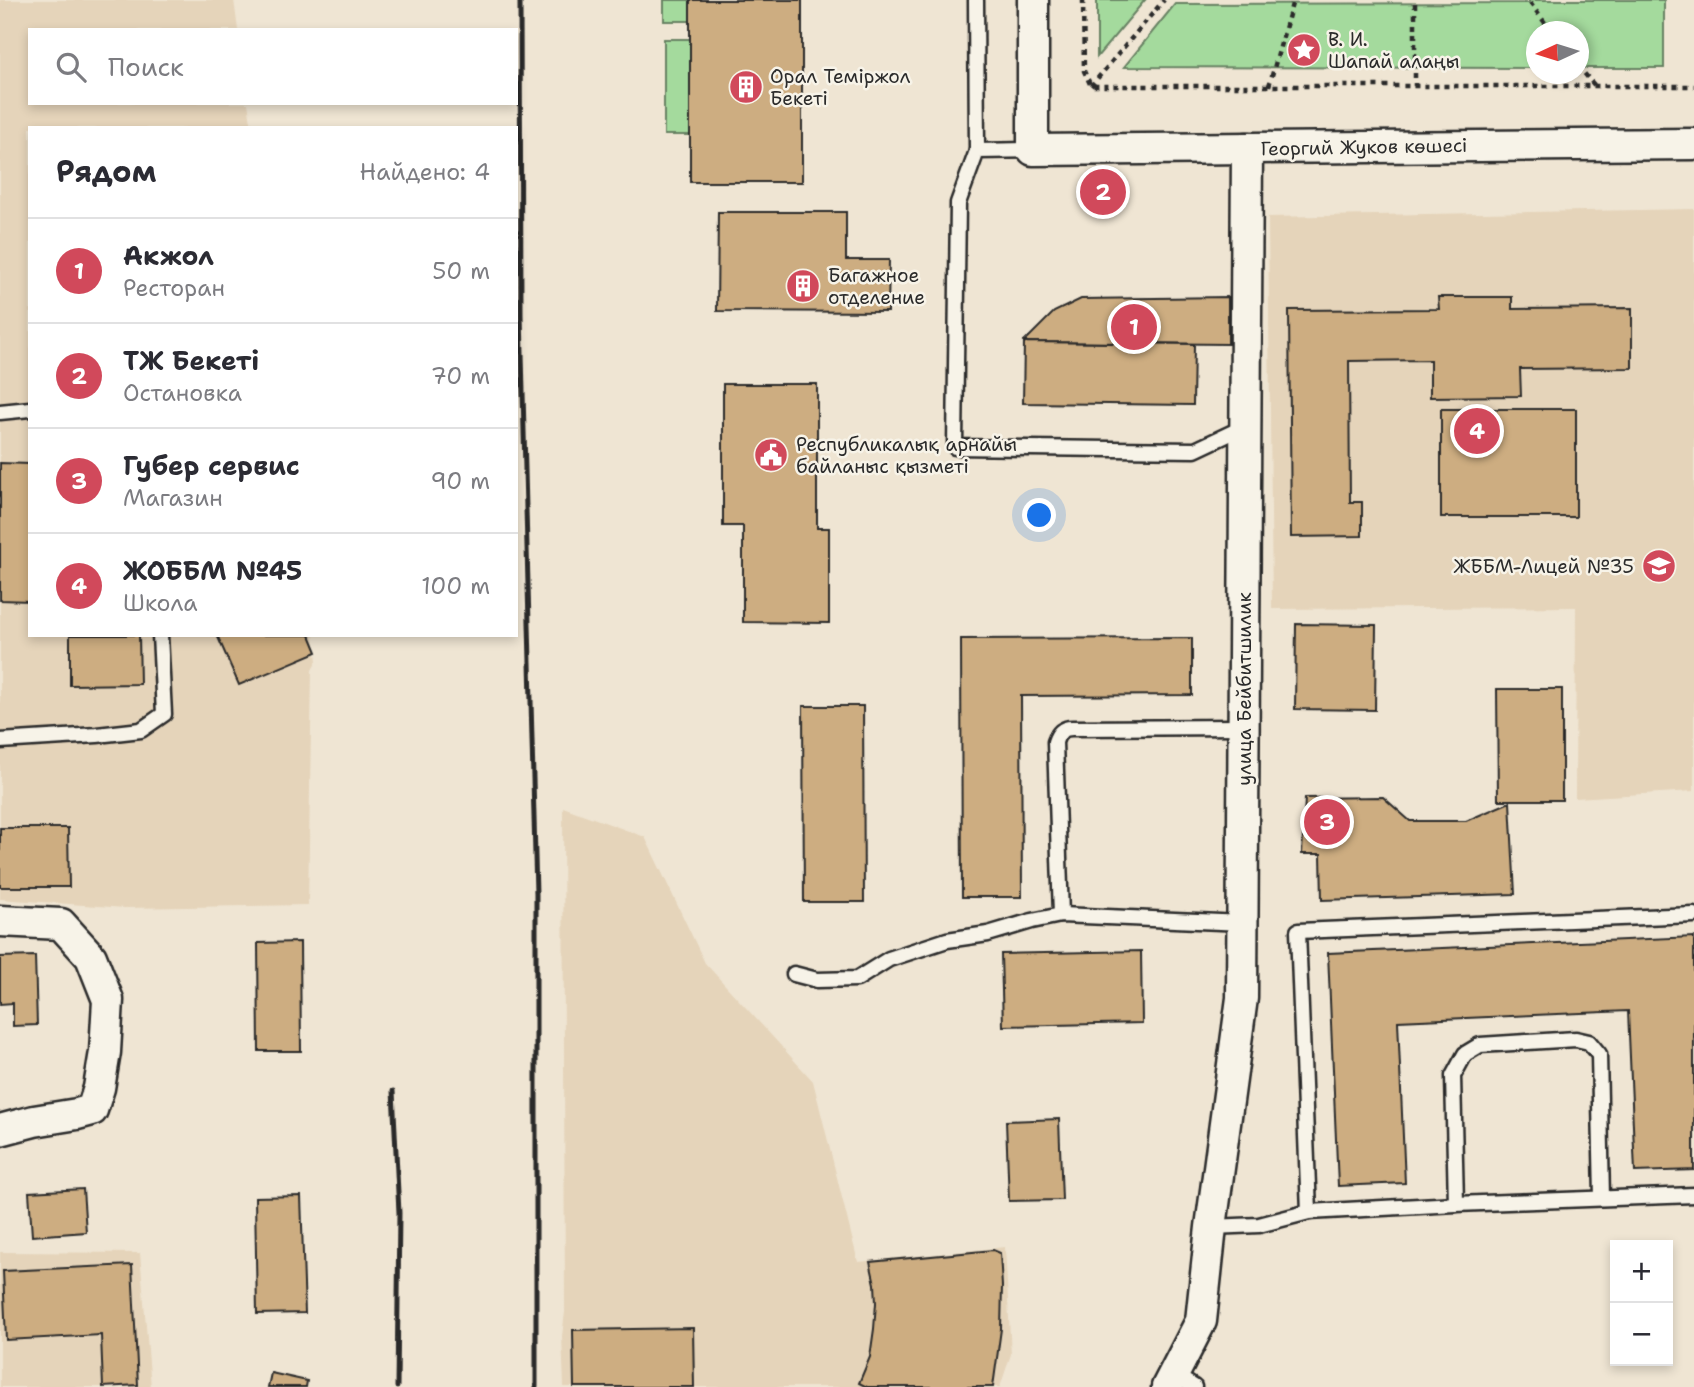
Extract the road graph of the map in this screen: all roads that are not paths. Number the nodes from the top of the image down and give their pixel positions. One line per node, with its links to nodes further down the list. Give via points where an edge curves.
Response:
1 (976, 0): 6 (lane)
2 (1033, 0): 5 (street)
3 (1694, 144): 4 (street, Георгий Жуков көшесі)
4 (1247, 148): 5 (street, Георгий Жуков көшесі); 9 (street, улица Бейбитшилик)
5 (1034, 150): 6 (lane)
6 (977, 151): 9 (lane, via 958,203 955,447 1195,450)
7 (28, 410): 8 (lane)
8 (0, 412)
9 (1246, 426): 11 (street, улица Бейбитшилик)
10 (160, 637): 12 (lane, via 164,714 141,730)
11 (1244, 727): 13 (lane, via 1066,728 1060,732 1055,742); 16 (street, улица Бейбитшилик)
12 (0, 741)
13 (1061, 915): 16 (lane); 17 (lane, via 947,940 889,959 857,979 817,980)
14 (1694, 915): 22 (lane, via 1298,931)
15 (0, 920): 18 (street, via 61,924 91,957 108,1000 105,1052 92,1110)
16 (1242, 923): 23 (street, улица Бейбитшилик, via 1242,998)
17 (794, 974)
18 (0, 1130)
19 (1694, 1195): 20 (lane)
20 (1602, 1198): 21 (lane); 21 (lane, via 1599,1054 1589,1042 1576,1039 1480,1045 1465,1054 1453,1076)
21 (1455, 1204): 22 (lane)
22 (1309, 1212): 23 (lane, via 1259,1226)
23 (1212, 1227): 24 (street, улица Бейбитшилик, via 1201,1321)
24 (1178, 1383)

